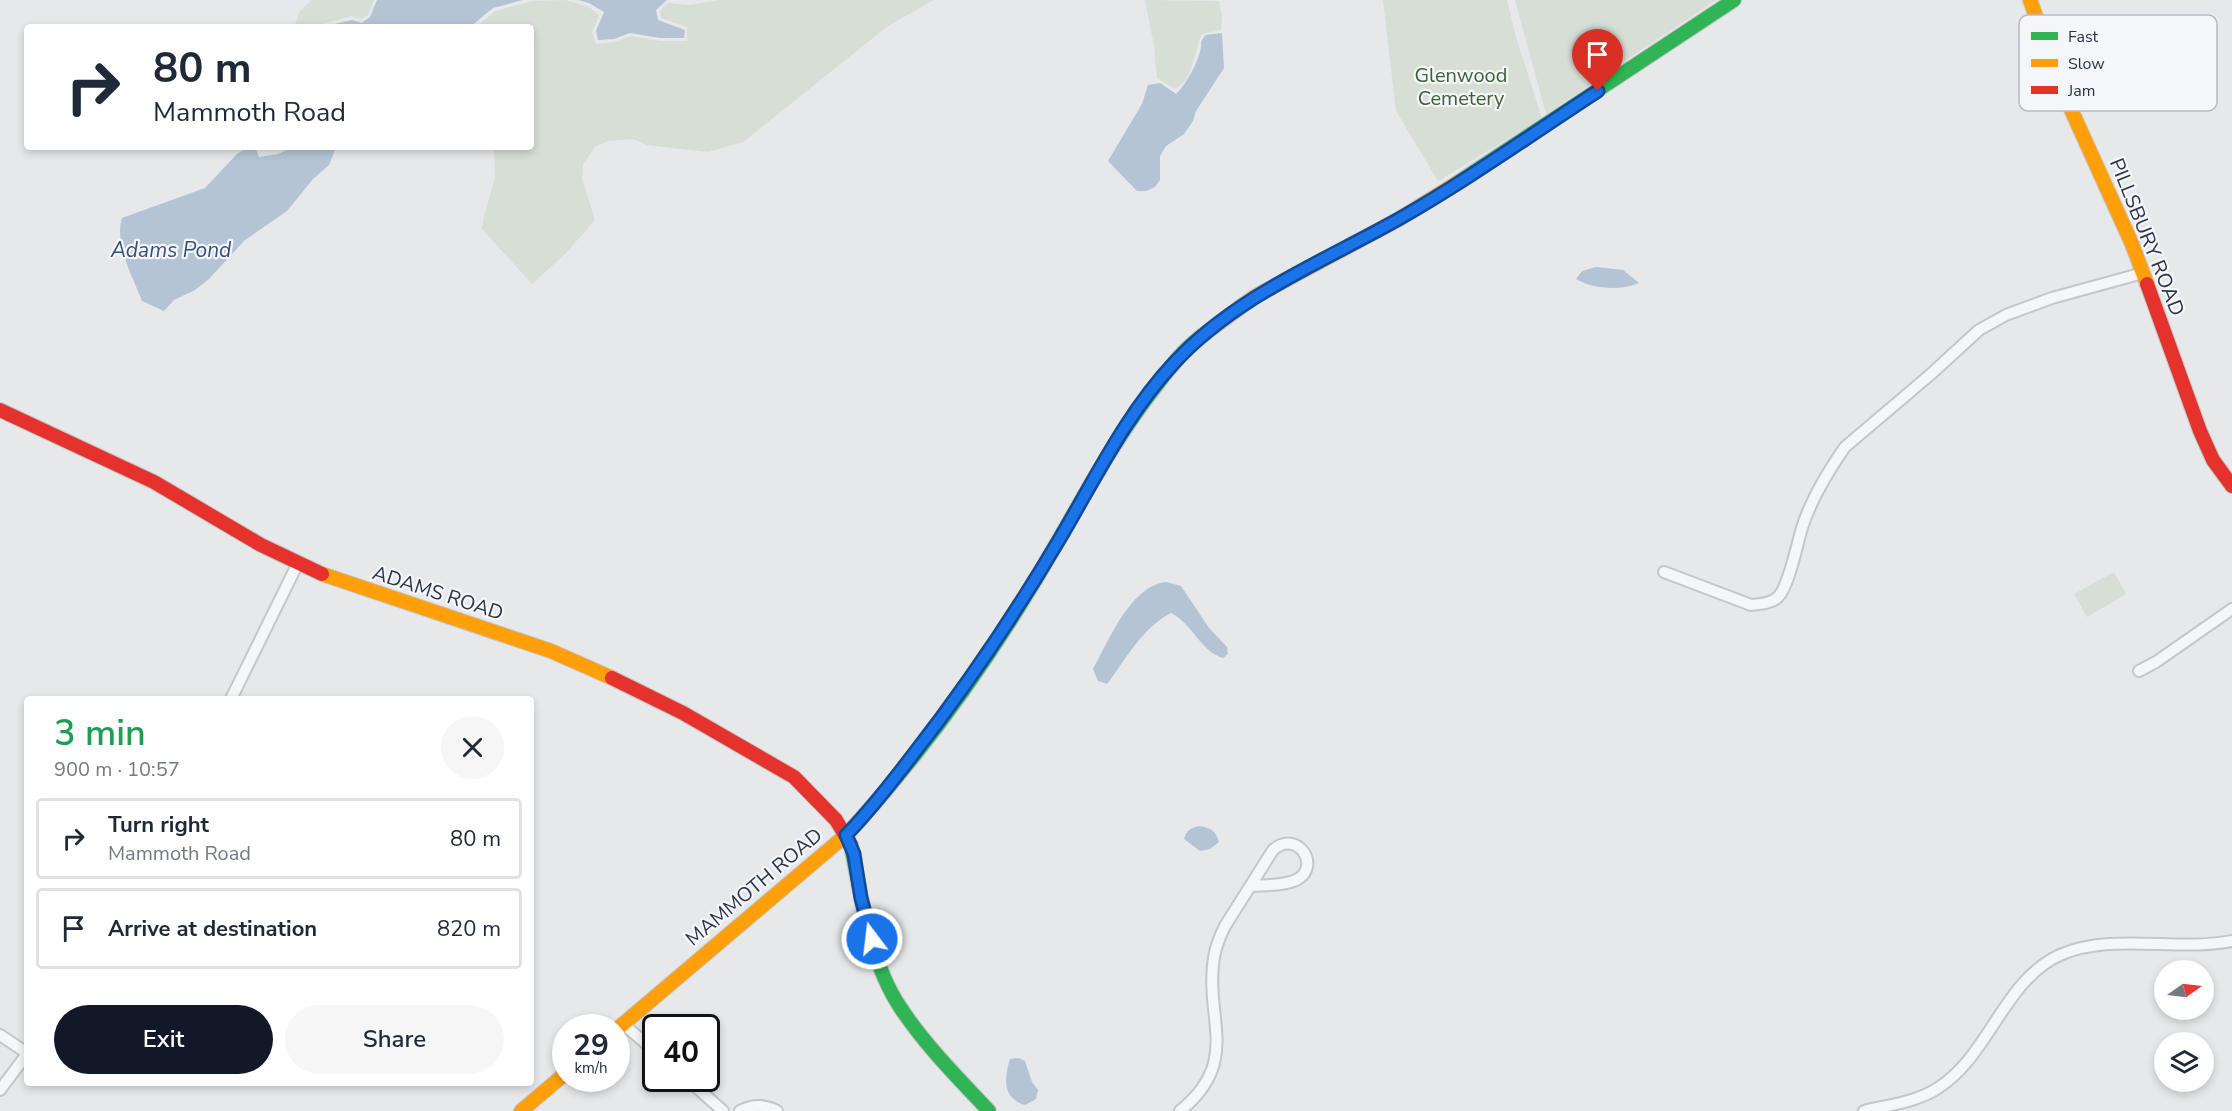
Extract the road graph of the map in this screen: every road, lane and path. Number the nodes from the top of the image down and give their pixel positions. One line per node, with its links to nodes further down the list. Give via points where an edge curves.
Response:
1 (1734, 0): 13 (street, MAMMOTH ROAD, via 1434,198 1254,297 1191,344 1124,431 974,675)
2 (2030, 0): 3 (street, PILLSBURY ROAD)
3 (2035, 15)
4 (2072, 111): 5 (street, PILLSBURY ROAD)
5 (2143, 273): 7 (street, PILLSBURY ROAD, via 2205,444); 9 (street, via 2052,298 1979,330 1845,447 1803,526 1778,597 1752,605)
6 (0, 410): 8 (street, ADAMS ROAD, via 145,478)
7 (2232, 486)
8 (298, 563): 12 (street); 13 (street, ADAMS ROAD, via 551,651 627,684 794,777)
9 (1664, 572)
10 (2232, 609): 11 (street)
11 (2139, 670)
12 (232, 696)
13 (846, 835): 16 (street, MAMMOTH ROAD); 27 (street, via 854,854 872,939 899,1006 937,1056)
14 (1251, 886): 14 (street, via 1278,846 1296,844 1305,853 1305,872 1296,880); 28 (street, via 1225,926 1214,957 1217,1040 1213,1071 1204,1088)
15 (2232, 941): 29 (street, via 2199,946 2106,944 2060,955 2039,968 2023,985 1950,1080 1927,1095)
16 (630, 1019)
17 (0, 1035): 18 (street)
18 (24, 1051)
19 (24, 1057): 21 (street)
20 (552, 1085): 23 (street)
21 (0, 1090)
22 (702, 1092): 24 (street)
23 (521, 1111)
24 (723, 1111)
25 (740, 1111): 26 (street, via 760,1106)
26 (777, 1111)
27 (988, 1111)
28 (1180, 1111)
29 (1864, 1111)

